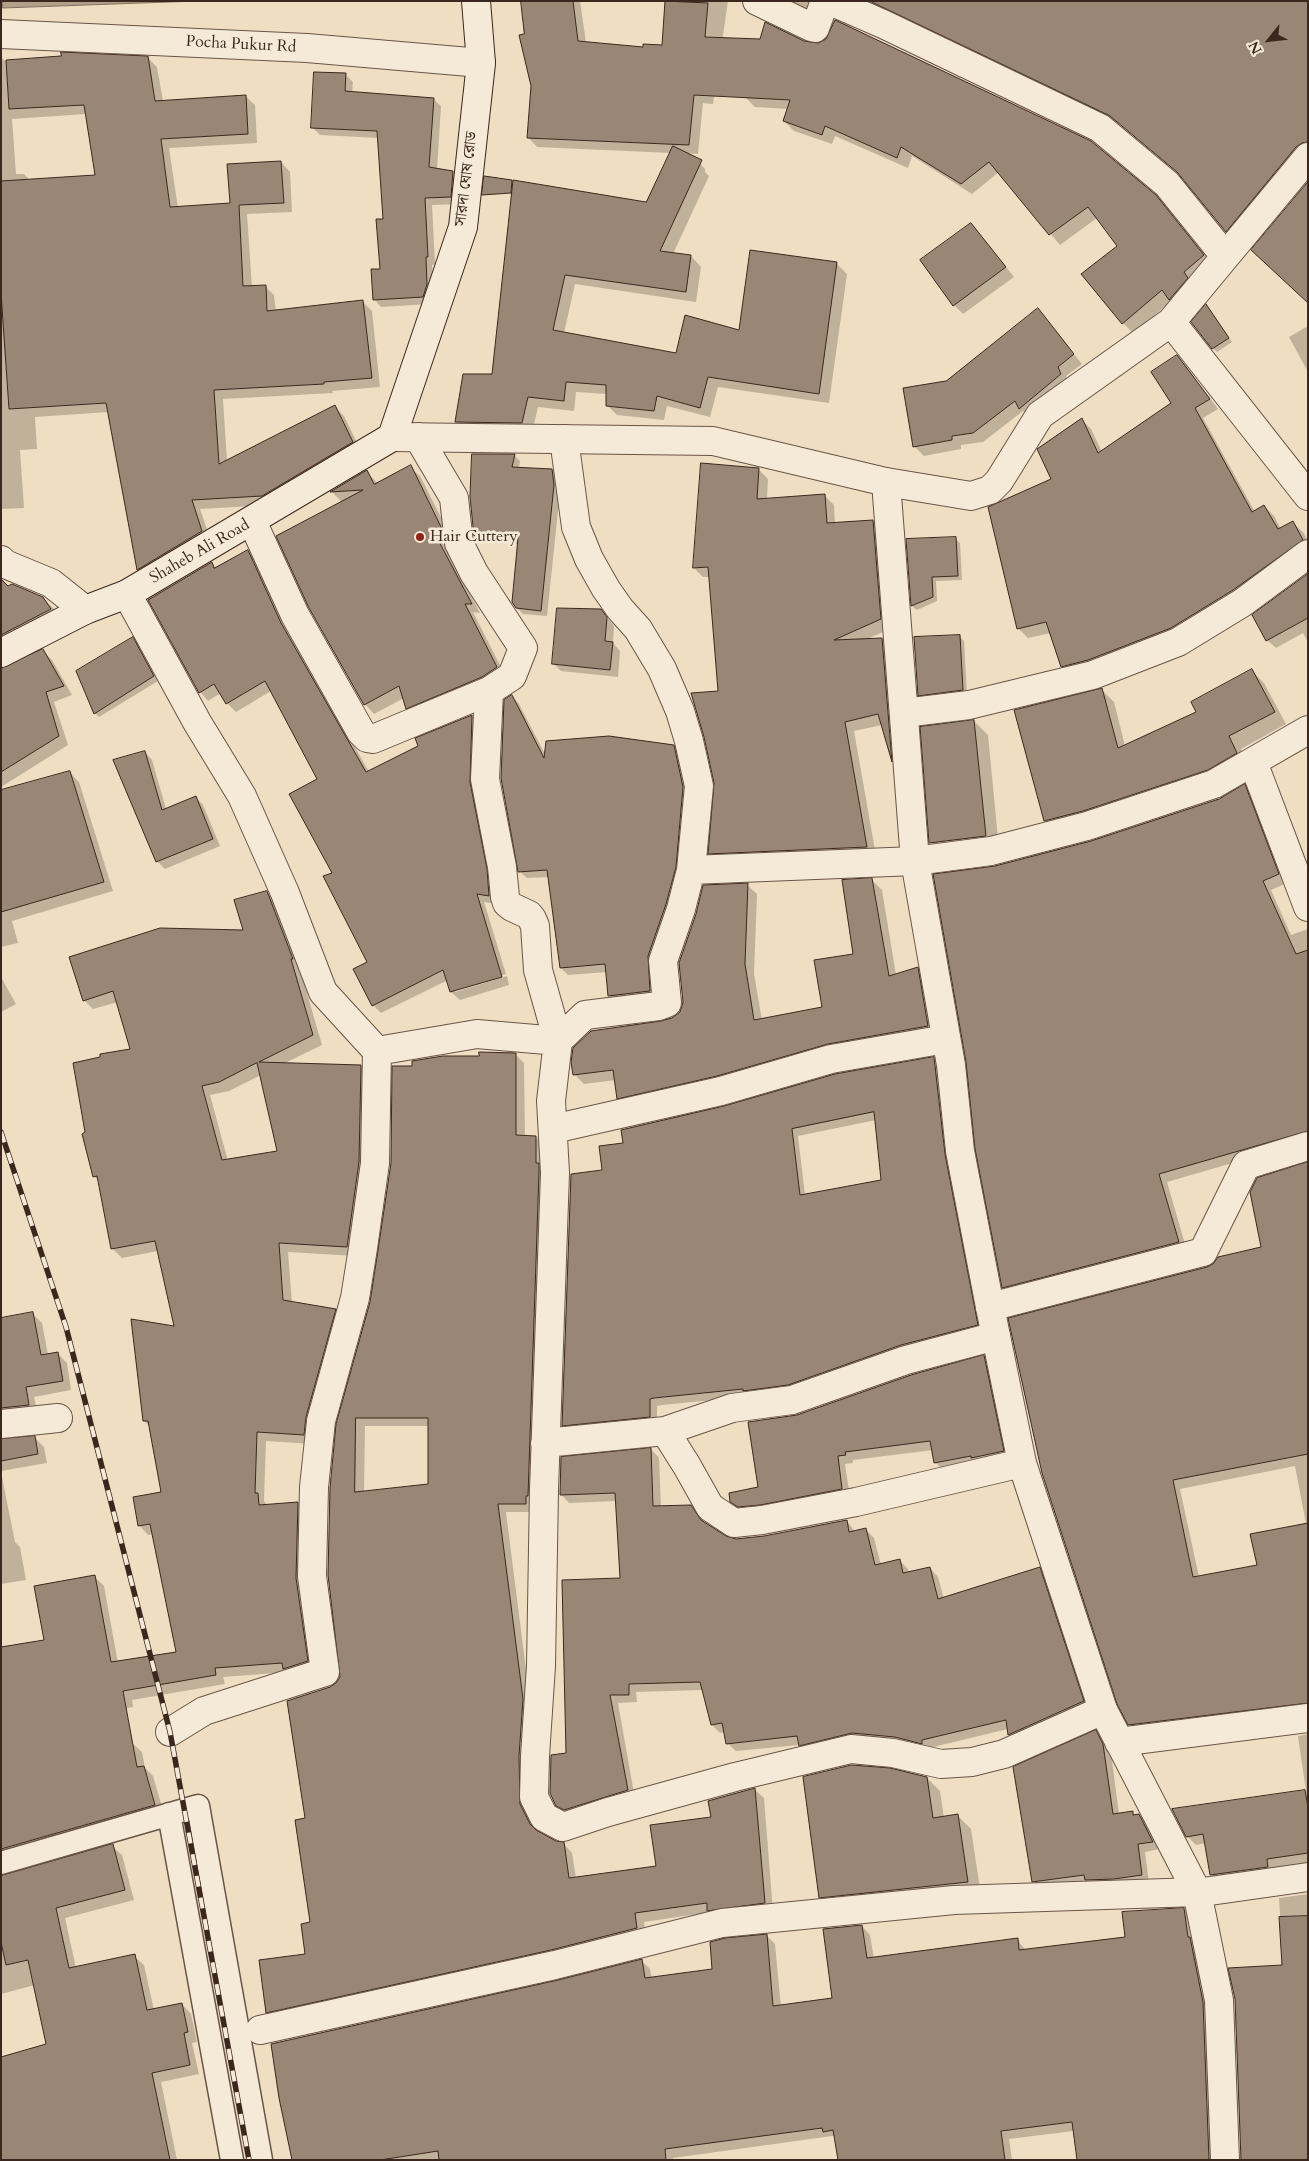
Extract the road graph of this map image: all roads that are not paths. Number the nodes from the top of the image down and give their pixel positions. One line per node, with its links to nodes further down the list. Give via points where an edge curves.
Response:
1 (476, 1): 6 (street, সারদা ঘোষ রোড)
2 (757, 1): 3 (street, via 815,28)
3 (824, 1)
4 (830, 1): 8 (street, via 1100,128 1167,184)
5 (1, 34): 6 (street, Pocha Pukur Rd, via 307,48)
6 (481, 63): 10 (street, সারদা ঘোষ রোড, via 462,227)
7 (1308, 156): 8 (street)
8 (1225, 256): 9 (street)
9 (1171, 322): 12 (street, via 1040,415 990,490 971,496); 13 (street)
10 (405, 437): 11 (street); 14 (street, Shaheb Ali Road); 20 (street, via 454,498 459,543 474,573 523,648 512,676)
11 (564, 439): 12 (street, via 713,441); 25 (street, via 576,527 589,559 620,609 638,629 662,669 680,710 699,786)
12 (886, 482): 21 (street)
13 (1308, 496)
14 (252, 521): 17 (street, Shaheb Ali Road); 20 (street, via 295,615 367,738 373,739)
15 (1308, 554): 21 (street, via 1242,603 1170,645 1093,675 969,705)
16 (1, 560): 18 (street, via 51,583)
17 (127, 594): 18 (street, Shaheb Ali Road); 29 (street, via 242,796 285,893 323,992)
18 (85, 610): 19 (street, Shaheb Ali Road)
19 (1, 653)
20 (489, 691): 28 (street, via 485,779 505,897 512,907 529,915 535,926 538,970)
21 (904, 713): 24 (street)
22 (1308, 730): 23 (street)
23 (1253, 762): 24 (street, via 1214,784 1087,826 991,851); 26 (street)
24 (915, 861): 25 (street); 27 (street)
25 (691, 870): 28 (street, via 663,961 667,1003 585,1014)
26 (1308, 907)
27 (946, 1039): 30 (street, via 830,1059 721,1091); 32 (street, via 960,1151)
28 (558, 1041): 29 (street, via 477,1034); 30 (street, via 551,1101)
29 (377, 1050): 41 (street, via 375,1163 365,1239 355,1298 321,1421 314,1487 312,1576 325,1672 204,1712)
30 (553, 1129): 37 (street, via 555,1173)
31 (1308, 1146): 32 (street, via 1246,1165 1202,1252)
32 (990, 1307): 33 (street)
33 (996, 1336): 36 (street, via 906,1360 792,1400 732,1408); 38 (street)
34 (58, 1418): 35 (street)
35 (1, 1424)
36 (665, 1431): 37 (street); 38 (street, via 710,1507 734,1522 762,1520 856,1502)
37 (546, 1443): 39 (street, via 541,1666 534,1797 544,1817 563,1827 735,1777 851,1749 893,1753 941,1764 972,1762 1004,1754)
38 (1022, 1463): 39 (street)
39 (1103, 1710): 42 (street)
40 (1308, 1718): 42 (street)
41 (170, 1732)
42 (1119, 1742): 46 (street)
43 (168, 1814): 44 (street); 48 (street); 49 (street, via 198,1806)
44 (1, 1863)
45 (1308, 1877): 46 (street)
46 (1196, 1892): 47 (street, via 954,1900 722,1923 555,1965); 50 (street, via 1219,2000)
47 (260, 2030)
48 (232, 2160)
49 (261, 2160)
50 (1225, 2160)

